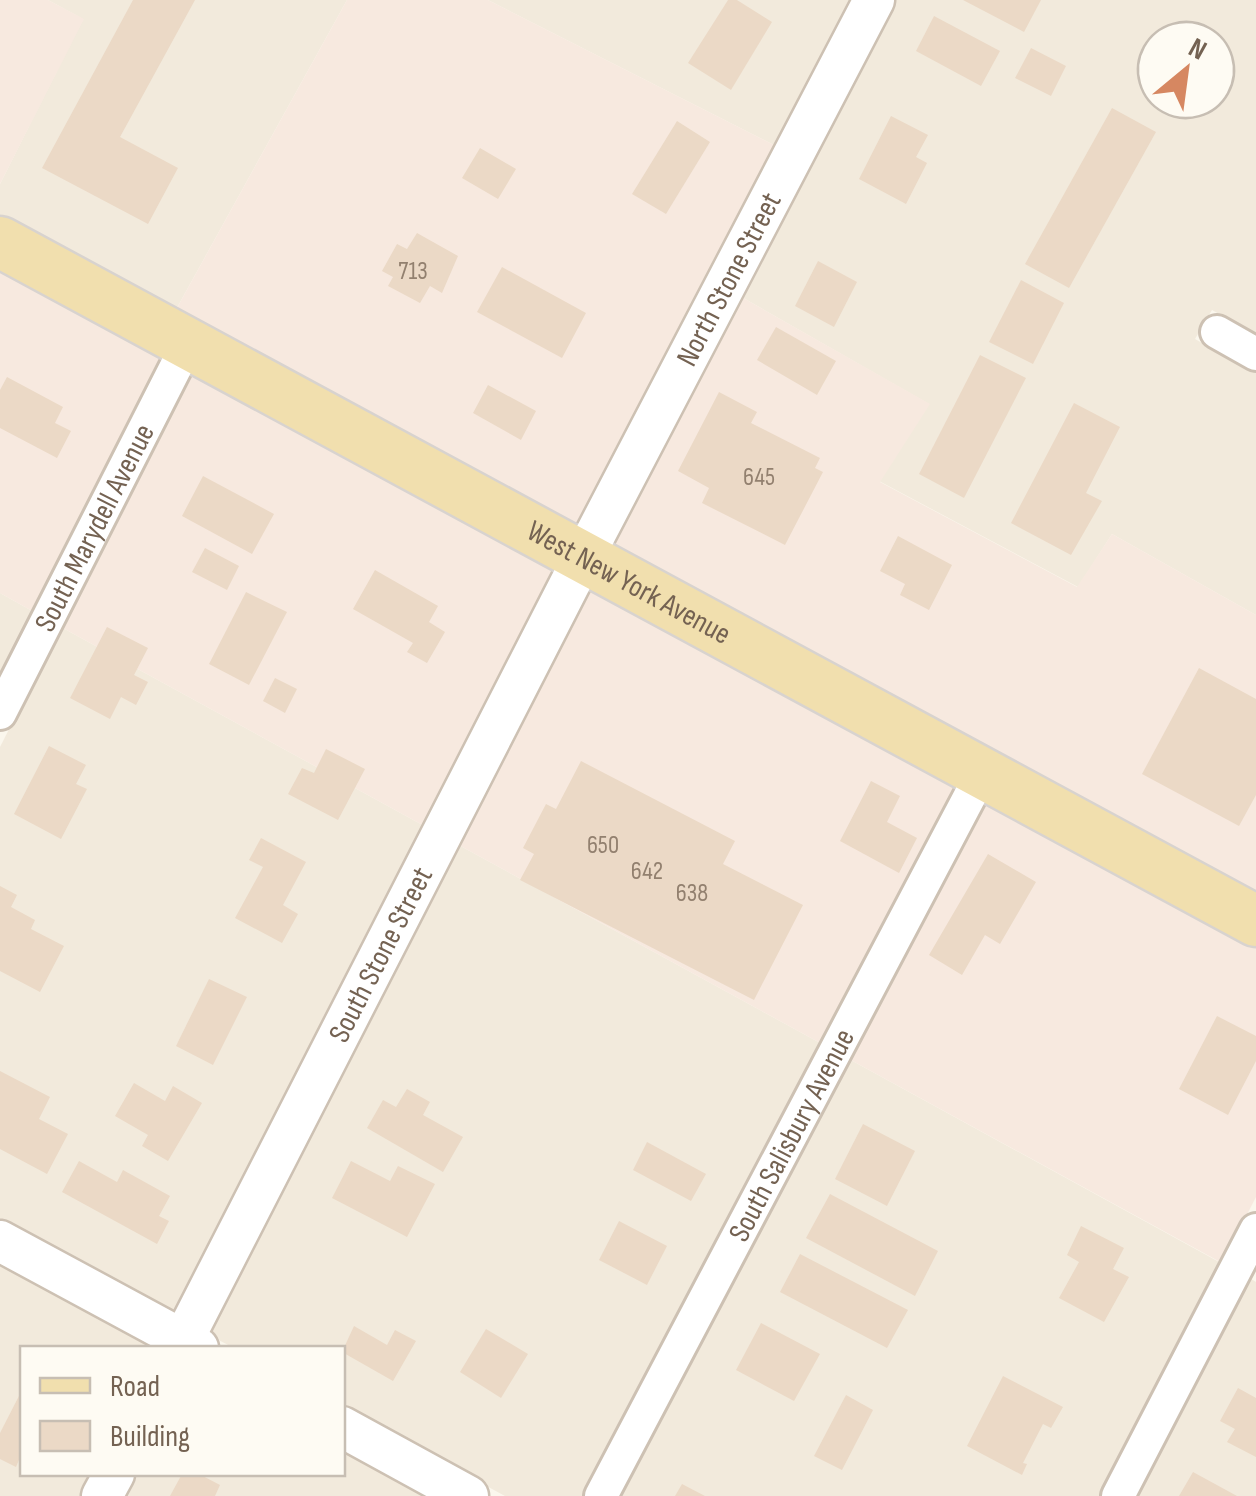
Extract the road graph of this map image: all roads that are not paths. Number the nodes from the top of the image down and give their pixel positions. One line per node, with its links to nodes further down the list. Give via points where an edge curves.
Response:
1 (874, 0): 6 (street, North Stone Street)
2 (0, 242): 4 (main road, West New York Avenue)
3 (1217, 332): 5 (street)
4 (188, 343): 6 (main road, West New York Avenue); 7 (street, South Marydell Avenue)
5 (1256, 354)
6 (583, 558): 8 (main road, West New York Avenue); 12 (street, South Stone Street)
7 (0, 713)
8 (982, 773): 9 (main road, West New York Avenue); 15 (street, South Salisbury Avenue)
9 (1256, 922)
10 (1256, 1230): 16 (street)
11 (0, 1241): 12 (street)
12 (187, 1346)
13 (345, 1430): 14 (street)
14 (468, 1496)
15 (600, 1496)
16 (1118, 1496)

